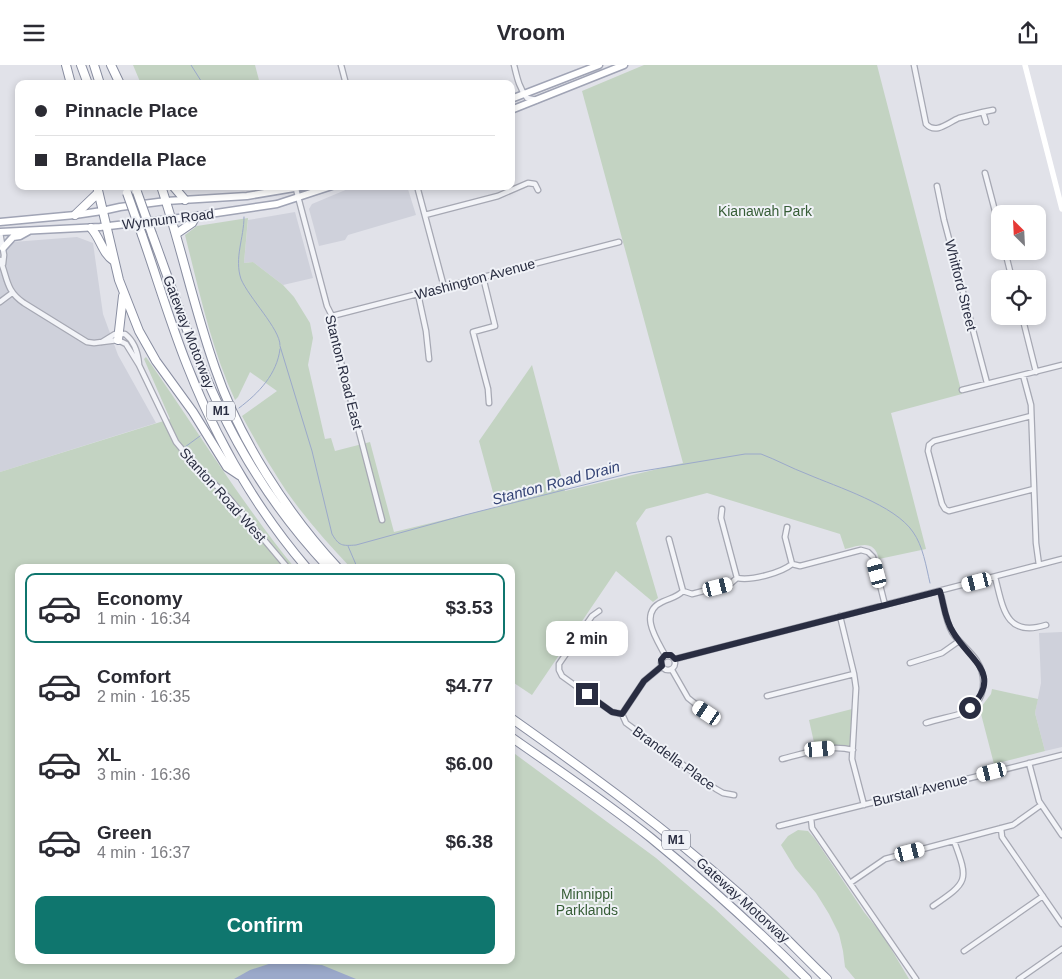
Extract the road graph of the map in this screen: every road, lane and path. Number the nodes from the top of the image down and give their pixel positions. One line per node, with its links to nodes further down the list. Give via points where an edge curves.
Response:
1 (66, 65): 11 (highway)
2 (81, 65): 12 (highway)
3 (94, 65): 13 (highway)
4 (111, 65): 14 (highway)
5 (341, 65): 15 (street)
6 (514, 65): 16 (street)
7 (599, 65): 16 (main road)
8 (622, 65): 18 (main road)
9 (914, 65): 21 (street, via 929,127 934,129)
10 (1025, 65): 41 (main road)
11 (70, 80)
12 (87, 80)
13 (99, 80)
14 (118, 80)
15 (345, 80)
16 (524, 94): 17 (main road); 18 (street)
17 (515, 97)
18 (536, 100): 19 (main road)
19 (515, 108)
20 (993, 110): 21 (street)
21 (983, 112): 22 (street)
22 (986, 122)
23 (985, 173): 40 (street)
24 (937, 186): 71 (street, Whitford Street)
25 (515, 189): 36 (street, via 528,183 535,184)
26 (98, 190): 42 (highway); 43 (highway)
27 (126, 190): 75 (highway, Gateway Motorway / M1, bridge, via 186,363 207,413)
28 (136, 190): 84 (highway, Gateway Motorway / M1, bridge, via 202,367 225,419 262,484)
29 (162, 190): 39 (highway)
30 (176, 190): 38 (highway)
31 (289, 190): 38 (main road, Wynnum Road)
32 (296, 190): 37 (street, Stanton Road East)
33 (321, 190): 37 (main road, Wynnum Road)
34 (418, 190): 44 (street)
35 (512, 190): 44 (street)
36 (538, 190)
37 (298, 198): 45 (main road, Wynnum Road); 64 (street, Stanton Road East, via 326,306)
38 (185, 200): 39 (main road, Wynnum Road)
39 (166, 201): 42 (main road, Wynnum Road); 46 (highway)
40 (993, 205)
41 (1062, 209)
42 (102, 211): 43 (main road, Wynnum Road); 48 (highway)
43 (75, 215): 47 (main road, Wynnum Road)
44 (425, 215): 59 (street)
45 (196, 217): 46 (main road, Wynnum Road); 52 (highway)
46 (172, 219): 48 (main road, Wynnum Road); 52 (highway)
47 (0, 222)
48 (106, 227): 49 (main road, Wynnum Road); 56 (highway)
49 (91, 228): 50 (main road, Wynnum Road); 56 (highway, via 106,255)
50 (30, 230): 51 (main road, Wynnum Road); 54 (main road, via 13,237)
51 (0, 233): 54 (street)
52 (176, 234): 85 (highway, via 215,368 232,410 275,486)
53 (619, 242): 58 (street, Washington Avenue)
54 (3, 248): 57 (street)
55 (0, 260): 57 (street)
56 (114, 261): 61 (highway)
57 (3, 266): 60 (street, via 5,280)
58 (483, 277): 59 (street, Washington Avenue); 73 (street, via 495,326 473,332 488,389)
59 (444, 287): 62 (street, Washington Avenue)
60 (12, 293): 63 (street); 66 (street, via 83,340 91,343)
61 (124, 294): 66 (highway); 75 (highway, via 156,361 227,467)
62 (418, 294): 64 (street, Washington Avenue); 67 (street)
63 (0, 301)
64 (332, 316): 78 (street, Stanton Road East, via 331,324)
65 (1024, 325): 69 (street)
66 (119, 337): 82 (street, Stanton Road West, via 125,334 132,340 139,365 176,442)
67 (429, 359)
68 (1062, 365): 69 (street)
69 (1036, 372): 70 (street)
70 (1023, 375): 71 (street); 74 (street)
71 (986, 383): 72 (street)
72 (962, 389)
73 (488, 403)
74 (1031, 416): 76 (street); 76 (street, via 934,441 928,451 942,504 949,511)
75 (240, 476): 83 (highway, Gateway Motorway / M1)
76 (1034, 489): 87 (street)
77 (722, 509): 89 (street, via 721,518)
78 (382, 520)
79 (787, 527): 86 (street, via 785,537)
80 (669, 539): 90 (street)
81 (1062, 559): 87 (street)
82 (284, 564)
83 (304, 564)
84 (325, 564)
85 (335, 564)
86 (792, 564): 89 (street, via 745,580); 92 (street, via 868,551 873,557)
87 (1039, 565): 88 (street)
88 (995, 577): 91 (street); 95 (street, via 1009,621 1026,629)
89 (737, 578): 90 (street, via 730,584 692,594)
90 (683, 591): 97 (street, via 676,598 661,602 651,613 651,628)
91 (940, 591): 92 (street); 96 (street, via 948,623)
92 (885, 605): 94 (street)
93 (600, 611): 105 (street, Brandella Place, via 592,617 559,664 559,670 562,676 612,712)
94 (840, 616): 98 (street); 102 (street)
95 (1046, 625)
96 (959, 641): 99 (street, via 942,653); 107 (street, via 982,672 981,696 964,712)
97 (665, 655): 98 (street); 100 (street, via 661,660)
98 (675, 659): 101 (street, via 676,665)
99 (910, 663)
100 (662, 666): 101 (street); 105 (street, via 644,681)
101 (672, 670): 104 (street, via 688,698)
102 (854, 674): 103 (street); 109 (street)
103 (768, 696)
104 (707, 713)
105 (622, 714): 113 (street, Brandella Place, via 626,723 716,789)
106 (515, 721): 130 (highway, Gateway Motorway / M1, via 614,792 700,860 755,908)
107 (926, 723)
108 (515, 740): 129 (highway, Gateway Motorway / M1, via 664,849 726,901)
109 (853, 750): 111 (street, via 820,749); 114 (street, via 854,769)
110 (1062, 755): 112 (street, Burstall Avenue)
111 (782, 759)
112 (1029, 763): 114 (street, Burstall Avenue); 115 (street)
113 (734, 795)
114 (864, 805): 116 (street, Burstall Avenue)
115 (1042, 805): 119 (street); 120 (street, via 1013,825)
116 (811, 818): 118 (street, Burstall Avenue); 123 (street, via 812,828)
117 (1062, 823): 119 (street)
118 (779, 826)
119 (1057, 827): 121 (street)
120 (1001, 828): 122 (street); 124 (street, via 1002,837)
121 (1062, 835)
122 (954, 841): 123 (street, via 885,859); 125 (street, via 963,864 964,878 960,886)
123 (850, 883): 131 (street)
124 (1043, 895): 126 (street); 128 (street)
125 (933, 906)
126 (1062, 924)
127 (1062, 949): 132 (street)
128 (964, 951)
129 (806, 979)
130 (827, 979)
131 (916, 979)
132 (1019, 979)

